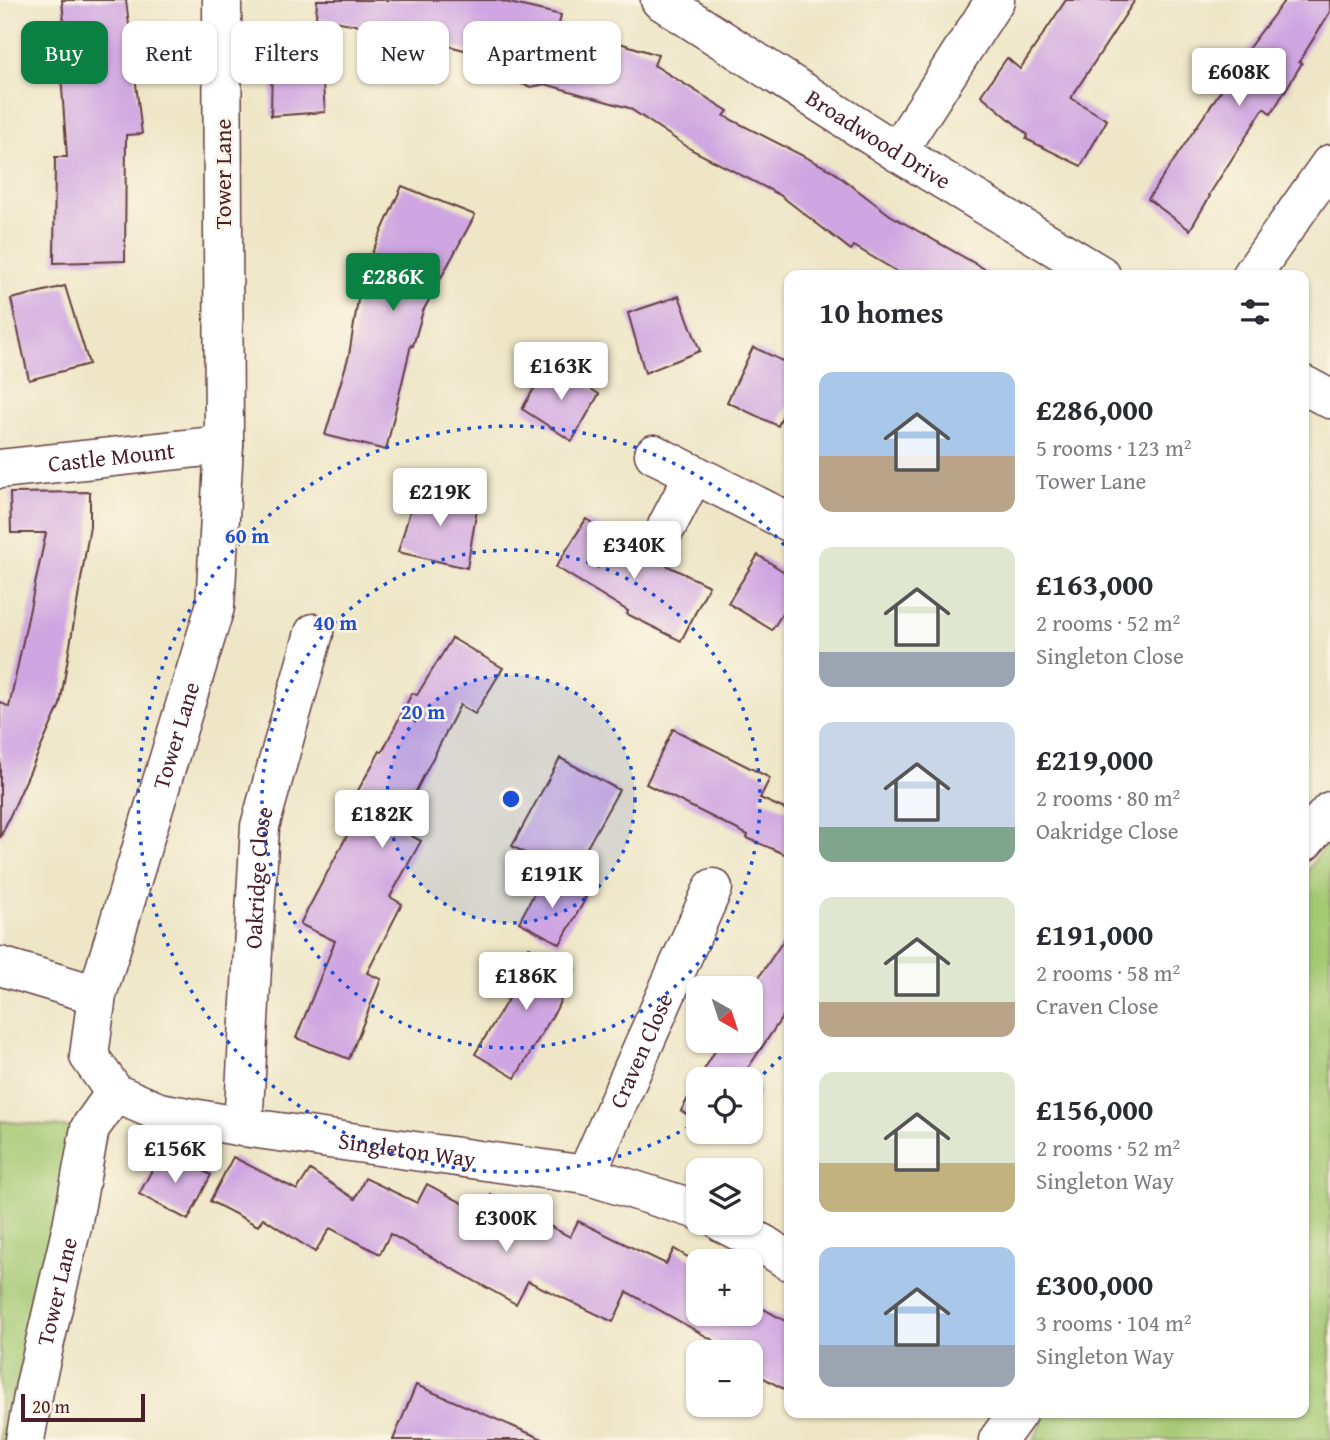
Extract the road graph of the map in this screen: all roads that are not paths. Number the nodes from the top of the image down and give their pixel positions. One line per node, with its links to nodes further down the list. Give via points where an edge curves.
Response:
1 (222, 0): 10 (street, Tower Lane)
2 (660, 0): 4 (street, Broadwood Drive)
3 (995, 0): 4 (street)
4 (897, 152): 6 (street, Broadwood Drive)
5 (1330, 164): 7 (street)
6 (1093, 270)
7 (1256, 270)
8 (1309, 388): 9 (street)
9 (1330, 399)
10 (224, 445): 12 (street, Castle Mount); 21 (street, Tower Lane, via 215,607)
11 (654, 454): 13 (street)
12 (0, 469)
13 (694, 474): 14 (street); 15 (street)
14 (784, 519)
15 (667, 526)
16 (314, 633): 23 (street, Oakridge Close, via 260,826)
17 (1330, 811): 18 (street)
18 (1309, 836)
19 (713, 888): 24 (street, Craven Close)
20 (0, 966): 21 (street)
21 (97, 995): 22 (street, Tower Lane, via 89,1056)
22 (115, 1093): 23 (street, Singleton Way, via 159,1112); 28 (street, Tower Lane, via 90,1128)
23 (243, 1127): 24 (street, Singleton Way)
24 (586, 1175): 25 (street, Singleton Way)
25 (686, 1206)
26 (746, 1235): 27 (street)
27 (784, 1258)
28 (25, 1440)

